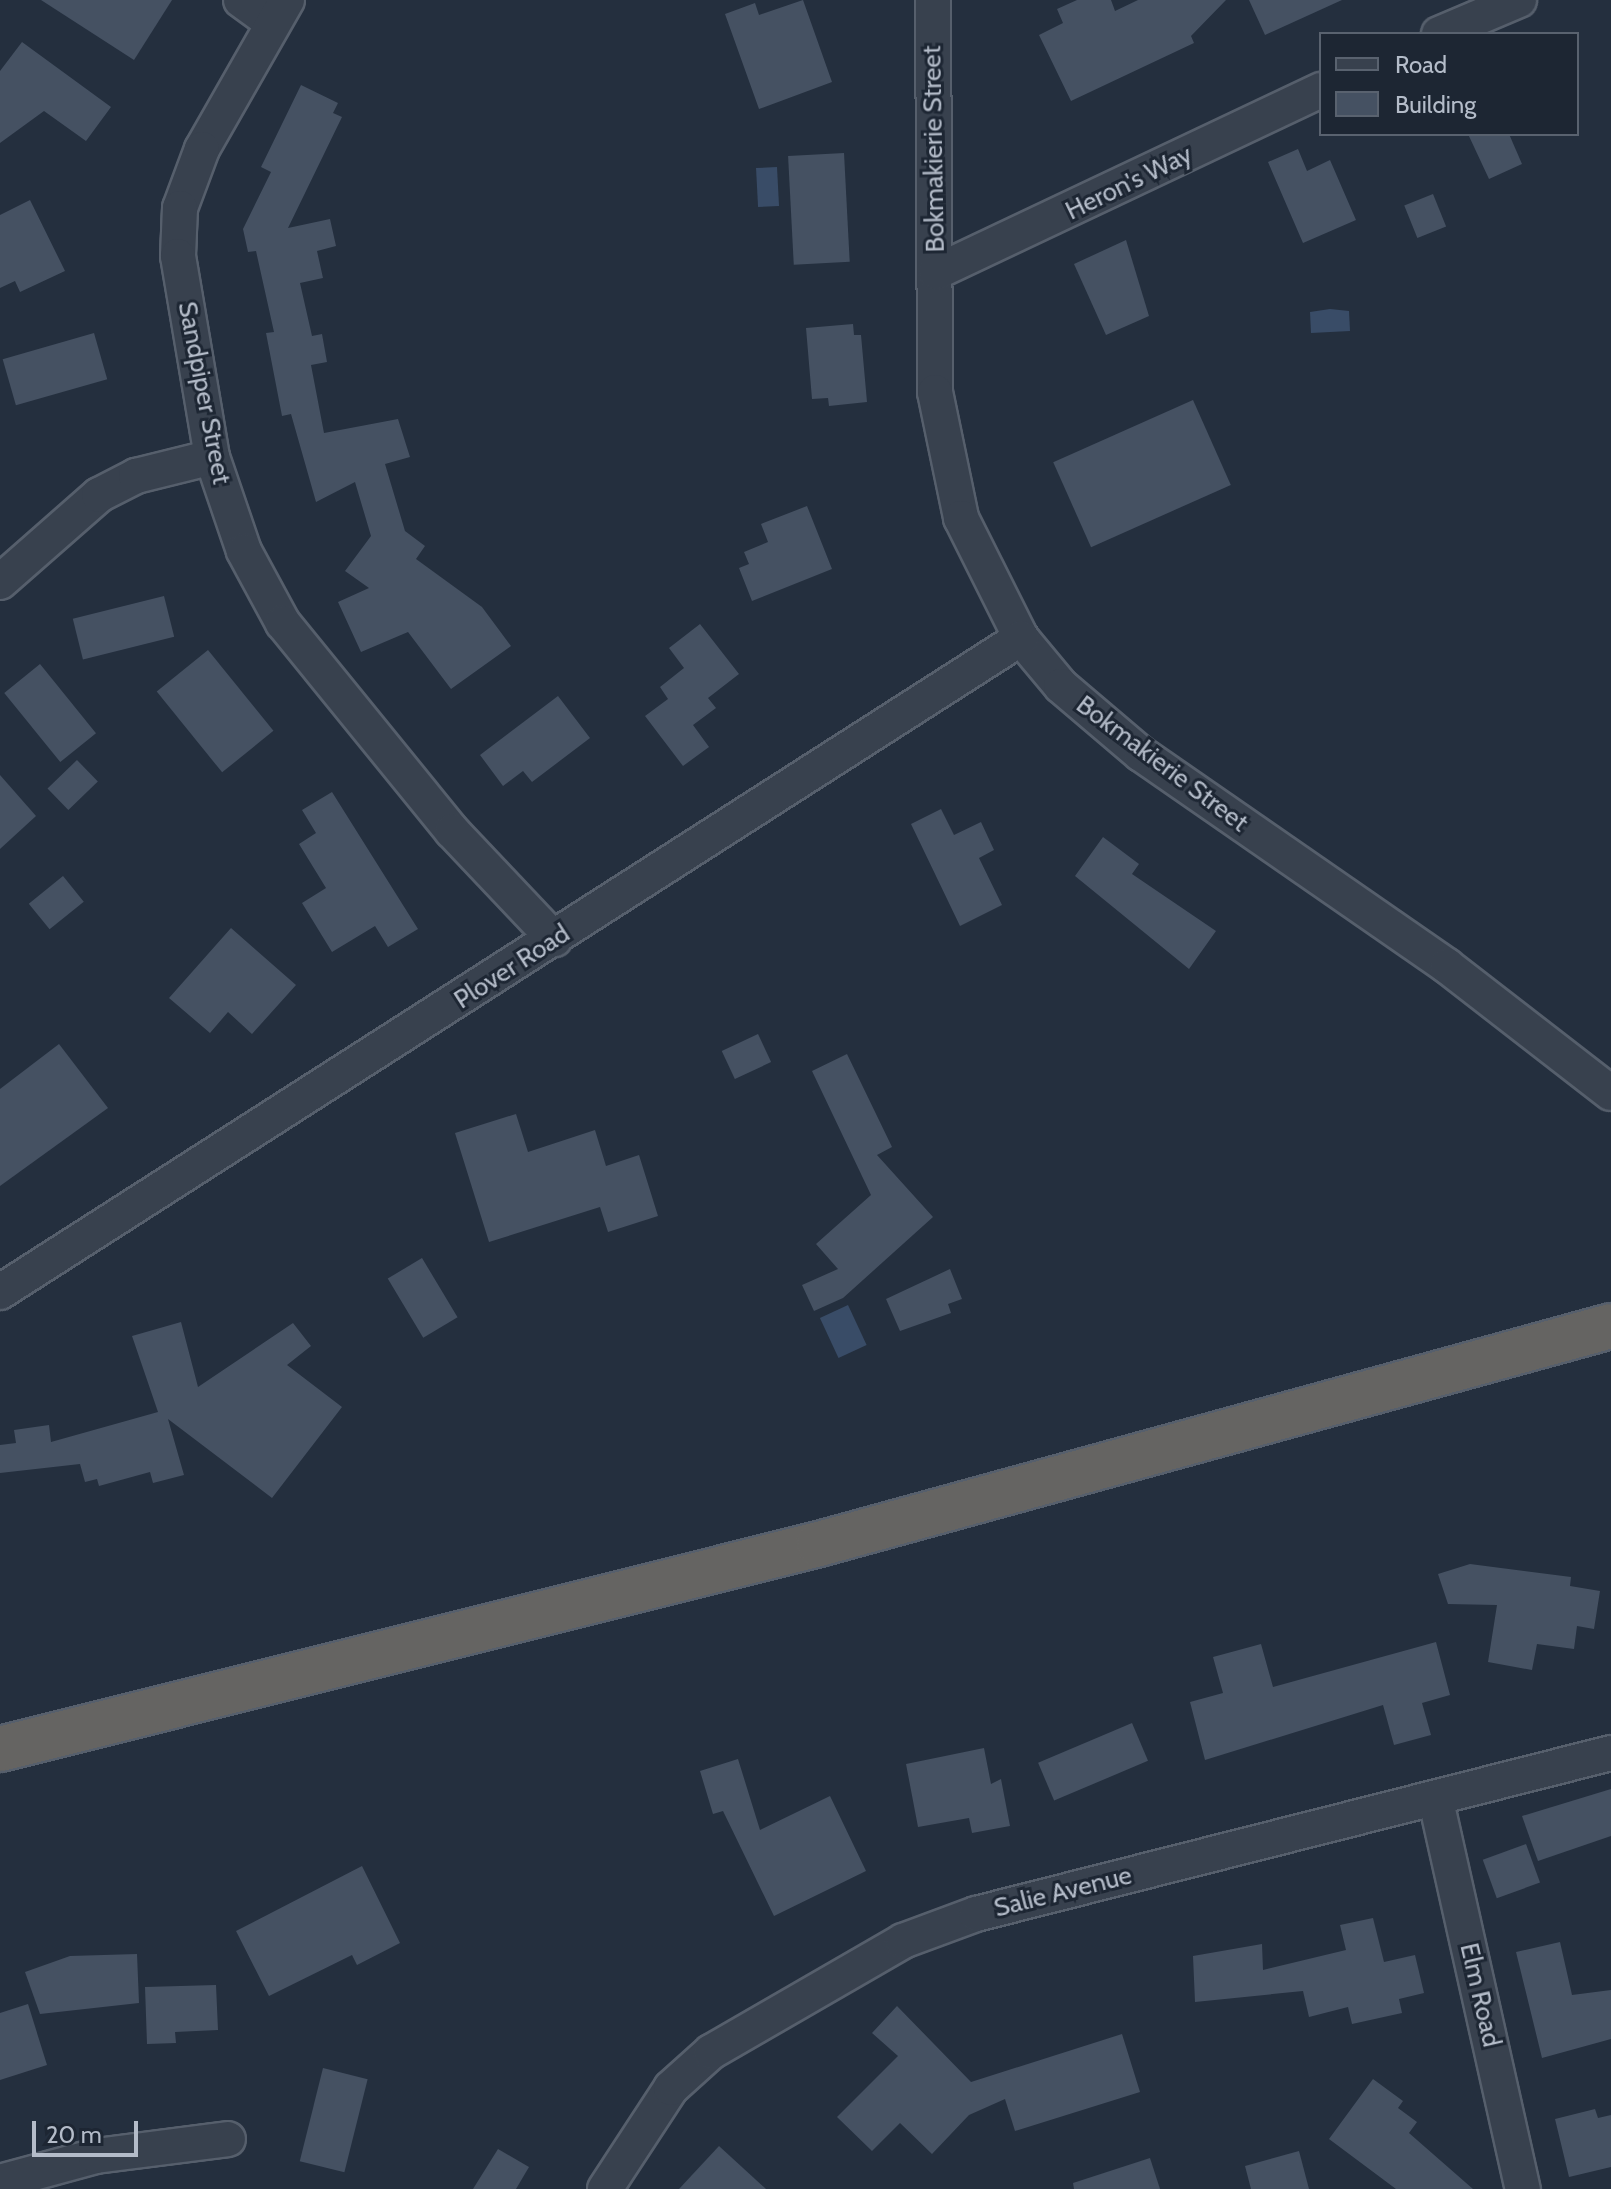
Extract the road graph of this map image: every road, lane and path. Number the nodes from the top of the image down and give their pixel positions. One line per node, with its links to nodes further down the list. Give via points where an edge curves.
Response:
1 (241, 0): 4 (street)
2 (933, 0): 7 (street, Bokmakierie Street)
3 (1519, 0): 5 (street)
4 (280, 12): 8 (street, Sandpiper Street, via 202,149 180,208 178,256)
5 (1444, 32)
6 (1319, 91): 7 (street, Heron's Way)
7 (936, 272): 10 (street, Bokmakierie Street, via 935,392 947,470 961,518)
8 (212, 457): 9 (street, via 136,476 99,495); 11 (street, Sandpiper Street, via 244,551 283,623 452,831)
9 (0, 582)
10 (1021, 638): 11 (street, Plover Road); 12 (street, Bokmakierie Street, via 1061,686 1141,754 1447,966)
11 (554, 939): 13 (street, Plover Road)
12 (1611, 1093)
13 (0, 1292)
14 (1611, 1326): 15 (highway, via 819,1544)
15 (0, 1749)
16 (1611, 1753): 17 (street, Salie Avenue)
17 (1436, 1801): 20 (street, Salie Avenue, via 976,1914 903,1941 711,2052 671,2088); 21 (street, Elm Road)
18 (228, 2139): 19 (street, via 96,2156)
19 (0, 2182)
20 (605, 2189)
21 (1523, 2189)

